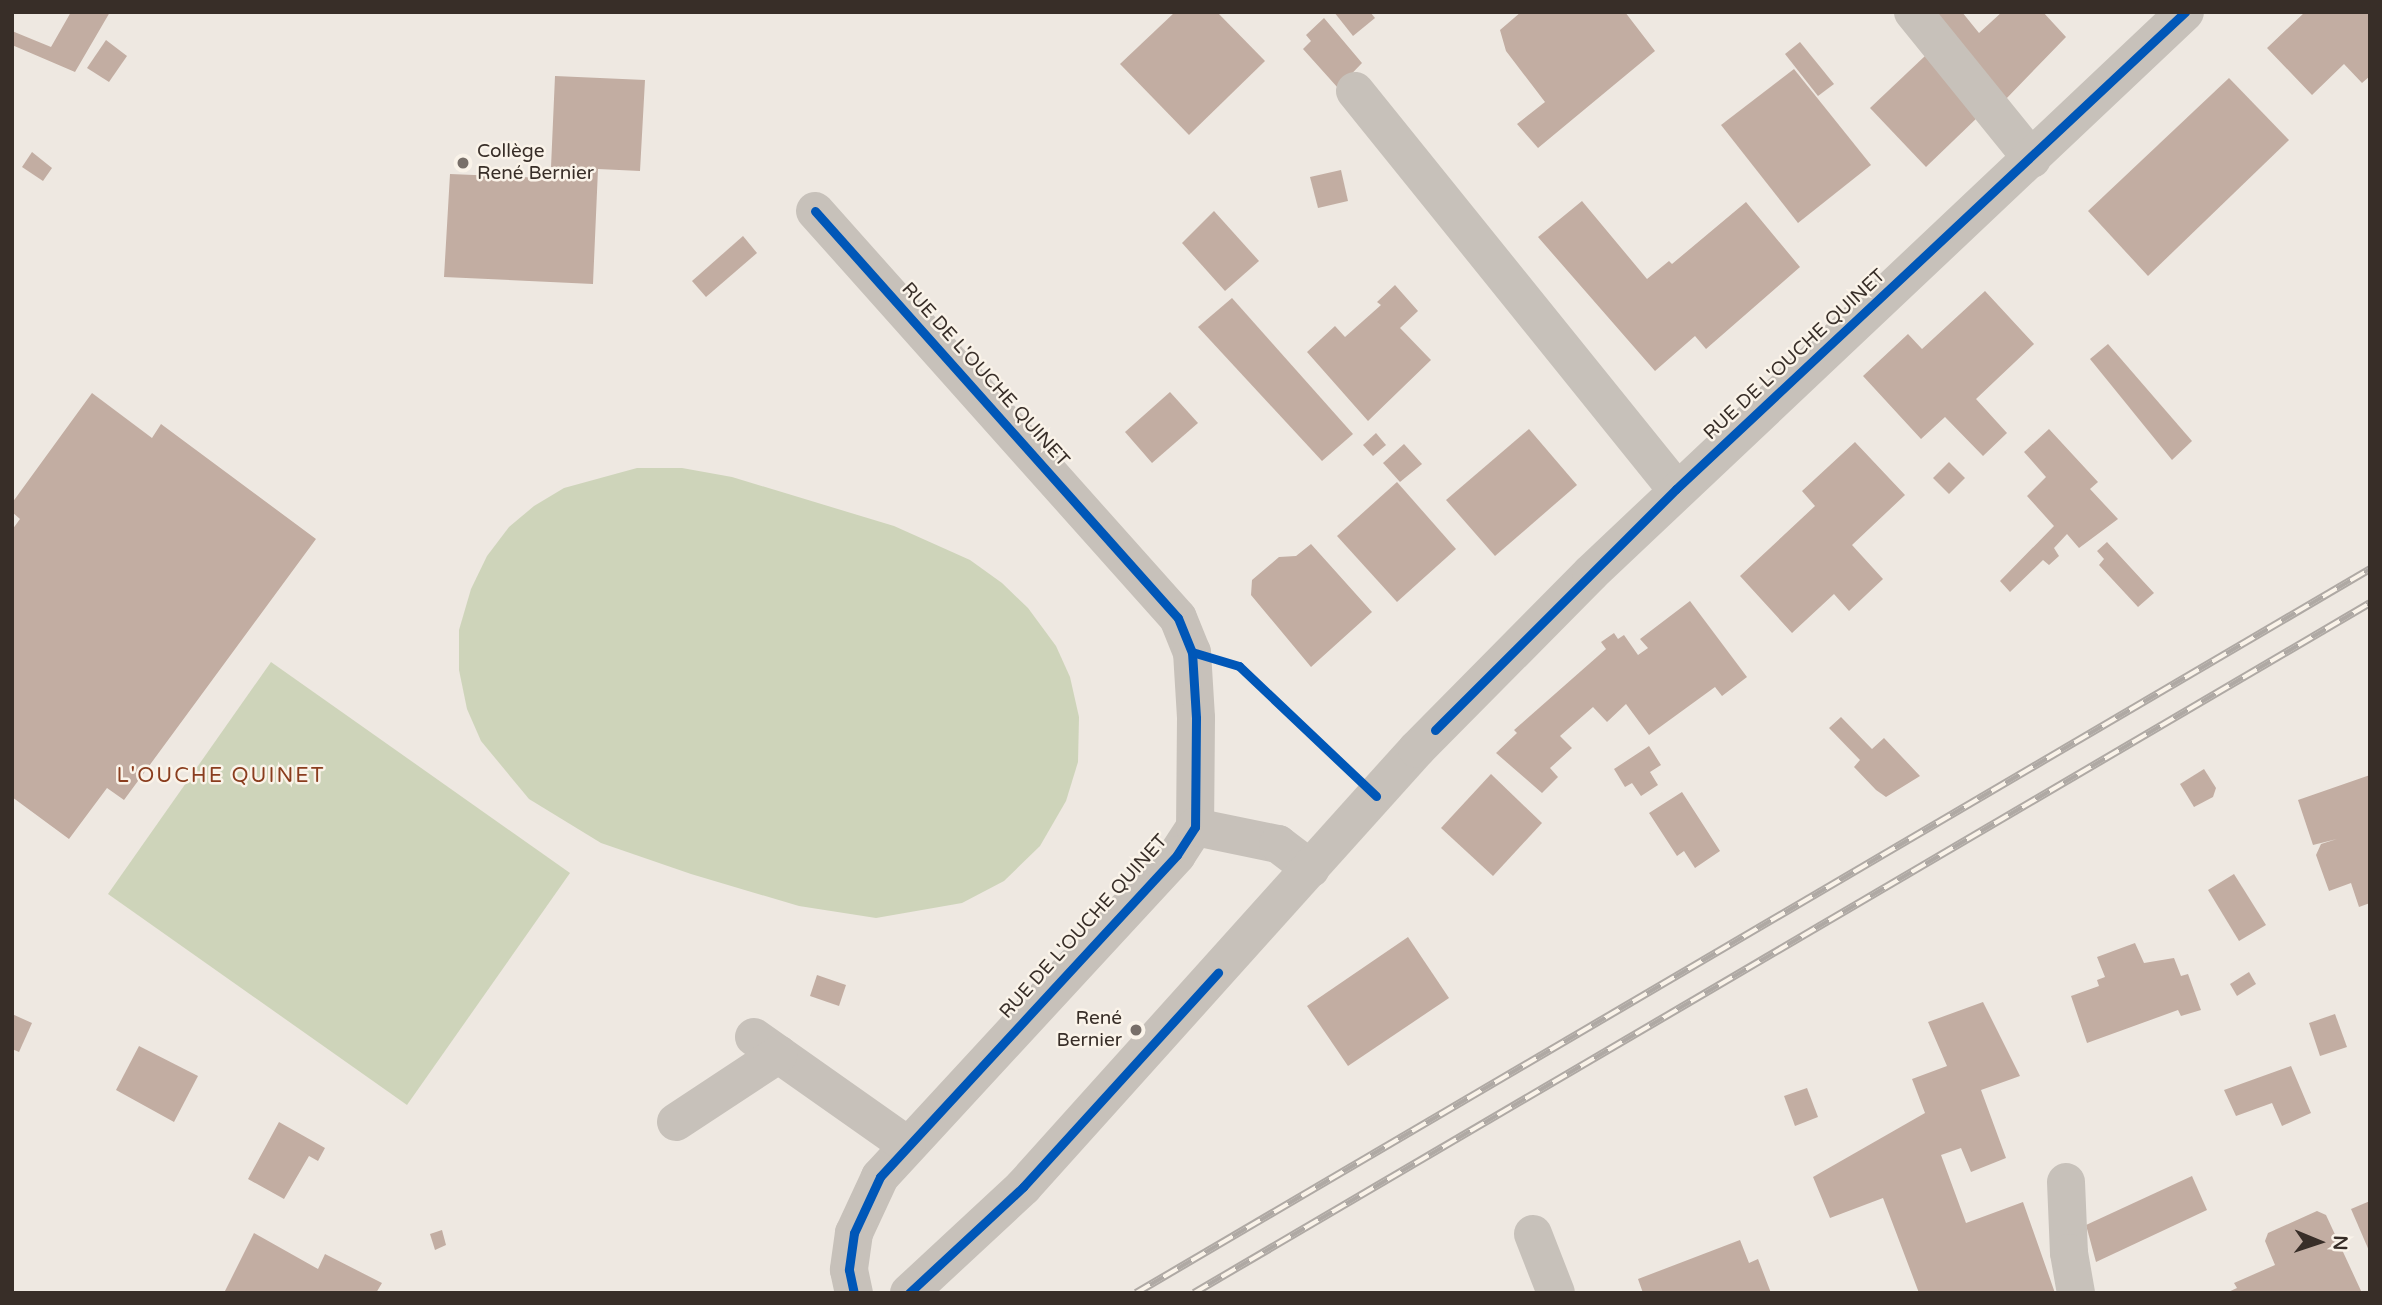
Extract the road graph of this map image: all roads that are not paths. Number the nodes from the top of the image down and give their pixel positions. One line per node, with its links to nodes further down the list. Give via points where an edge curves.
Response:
1 (1913, 12): 4 (street)
2 (2185, 12): 4 (street, RUE DE L'OUCHE QUINET)
3 (1355, 91): 6 (street)
4 (2032, 159): 6 (street, RUE DE L'OUCHE QUINET)
5 (815, 211): 7 (street, RUE DE L'OUCHE QUINET, via 1183,625 1195,680)
6 (1676, 489): 8 (street, RUE DE L'OUCHE QUINET, via 1435,730)
7 (1195, 827): 8 (street, via 1278,844); 10 (street, RUE DE L'OUCHE QUINET, via 1177,855)
8 (1311, 869): 14 (street, RUE DE L'OUCHE QUINET, via 1023,1187)
9 (676, 1122): 10 (street, via 766,1045)
10 (907, 1145): 13 (street, RUE DE L'OUCHE QUINET, via 869,1194 854,1233 849,1270)
11 (2066, 1182): 16 (street)
12 (1533, 1234): 15 (street)
13 (853, 1293)
14 (909, 1293)
15 (1556, 1293)
16 (2076, 1293)

